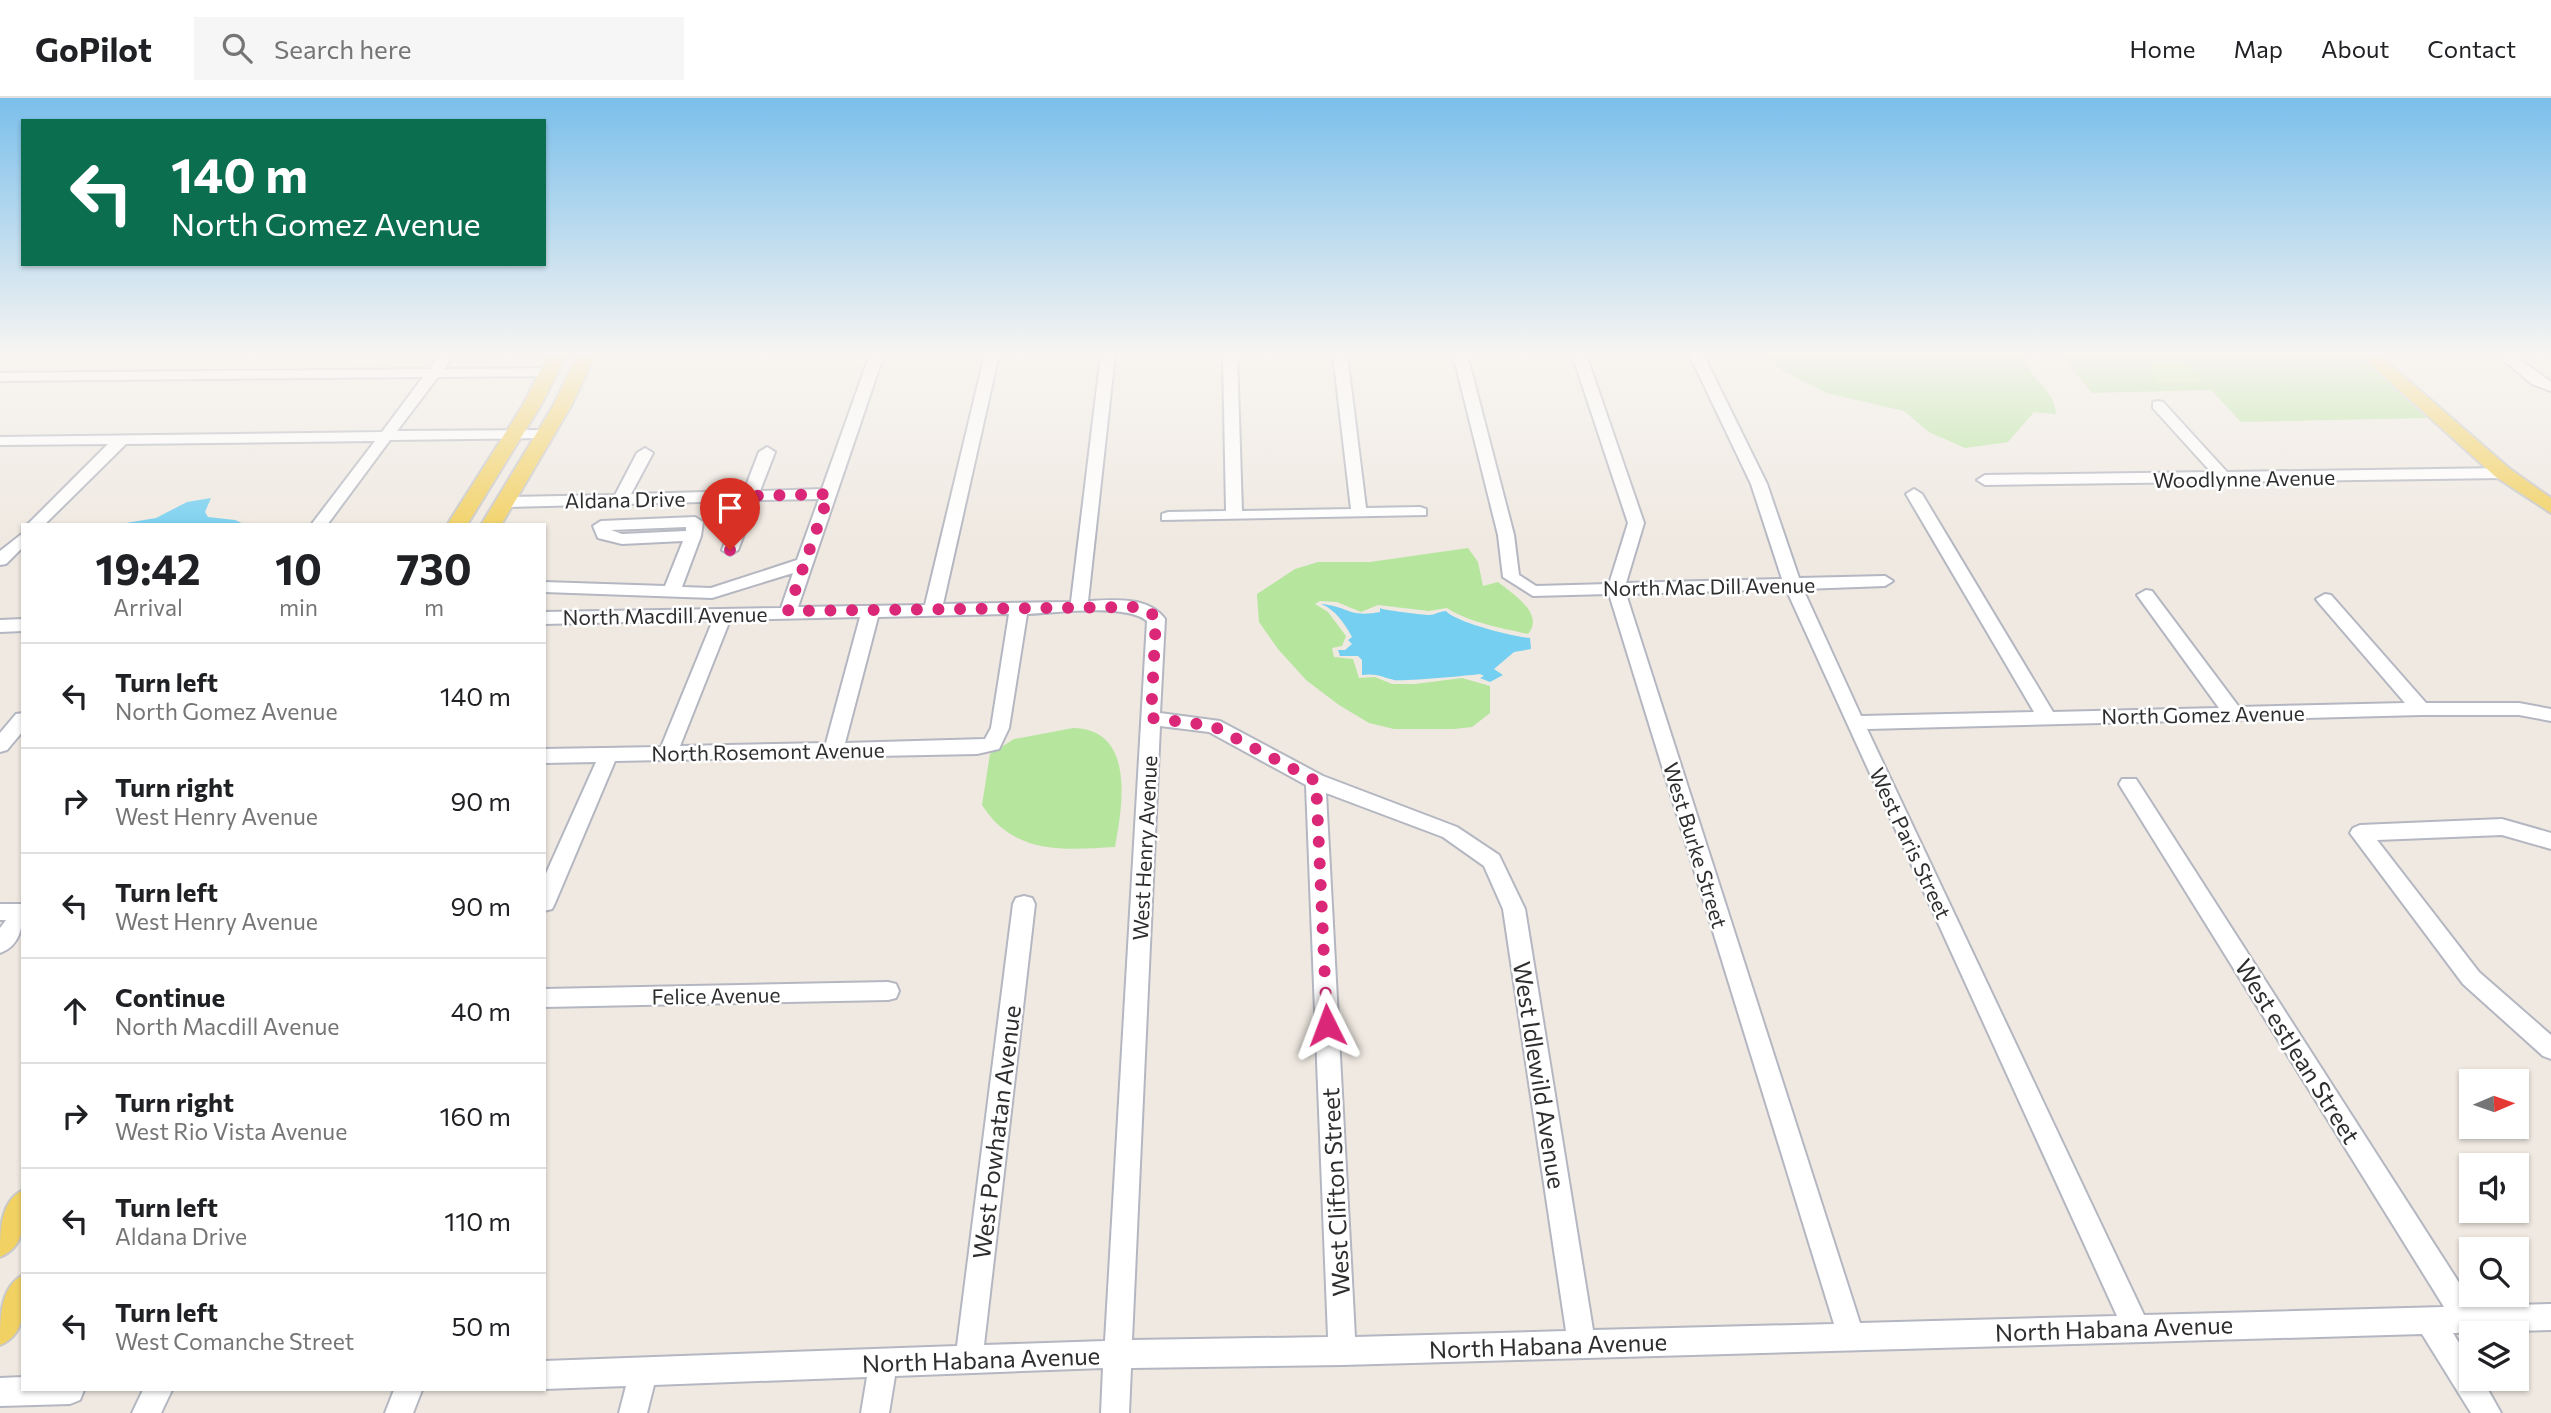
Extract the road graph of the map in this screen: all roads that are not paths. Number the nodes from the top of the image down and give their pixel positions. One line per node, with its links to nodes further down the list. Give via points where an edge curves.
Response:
1 (402, 415): 16 (street)
2 (526, 415): 14 (main road)
3 (556, 415): 15 (main road)
4 (856, 415): 24 (street)
5 (978, 415): 52 (street)
6 (1101, 415): 50 (street)
7 (1232, 415): 32 (street)
8 (1347, 415): 31 (street)
9 (1476, 415): 46 (street, via 1506,535 1511,577)
10 (1600, 415): 45 (street, via 1636,523)
11 (1726, 415): 43 (street, West Paris Street, via 1759,484)
12 (2167, 415): 23 (street)
13 (2437, 415): 21 (main road)
14 (515, 434): 15 (street); 16 (street); 34 (main road)
15 (546, 434): 28 (main road)
16 (386, 436): 17 (street); 36 (street)
17 (121, 440): 18 (street); 35 (street)
18 (0, 441)
19 (767, 452): 26 (street)
20 (645, 453): 27 (street)
21 (2503, 473): 23 (street, Woodlynne Avenue); 29 (main road)
22 (1984, 480): 23 (street, Woodlynne Avenue)
23 (2225, 480)
24 (829, 494): 26 (street, Aldana Drive); 41 (street)
25 (1914, 494): 63 (street)
26 (751, 496): 27 (street, Aldana Drive); 39 (street)
27 (618, 499): 28 (street, Aldana Drive); 47 (street, via 603,531 622,539 694,529)
28 (505, 502): 37 (main road)
29 (2551, 507)
30 (1420, 512): 31 (street)
31 (1359, 513): 32 (street)
32 (1234, 516): 33 (street)
33 (1168, 517)
34 (464, 520)
35 (37, 523)
36 (321, 523)
37 (492, 523)
38 (21, 540): 40 (street)
39 (730, 550)
40 (0, 560)
41 (806, 563): 47 (street, via 712,593); 54 (street)
42 (1885, 582): 43 (street, North Mac Dill Avenue)
43 (1793, 585): 45 (street, North Mac Dill Avenue); 65 (street, West Paris Street)
44 (546, 587): 47 (street)
45 (1616, 588): 46 (street, North Mac Dill Avenue); 91 (street, West Burke Street)
46 (1533, 591)
47 (671, 593)
48 (2146, 594): 60 (street)
49 (2325, 599): 59 (street)
50 (1079, 607): 51 (street, North Macdill Avenue); 62 (street, West Henry Avenue, via 1138,607 1156,618)
51 (1019, 608): 52 (street, North Macdill Avenue); 67 (street, North Rosemont Avenue, via 1000,728 992,744)
52 (933, 609): 53 (street, North Macdill Avenue)
53 (871, 610): 54 (street, North Macdill Avenue); 67 (street)
54 (788, 611): 55 (street, North Macdill Avenue)
55 (724, 614): 56 (street, North Macdill Avenue); 68 (street)
56 (546, 618)
57 (21, 625): 58 (street)
58 (0, 626)
59 (2421, 709): 60 (street, North Gomez Avenue); 61 (street, North Gomez Avenue, via 2519,709)
60 (2234, 713): 63 (street, North Gomez Avenue)
61 (2551, 715)
62 (1151, 718): 71 (street, via 1213,726); 94 (street, West Henry Avenue)
63 (2047, 718): 65 (street, North Gomez Avenue)
64 (21, 721): 66 (street)
65 (1856, 723): 89 (street, West Paris Street)
66 (0, 745)
67 (834, 749): 68 (street, North Rosemont Avenue)
68 (668, 752): 69 (street, North Rosemont Avenue)
69 (609, 754): 70 (street, North Rosemont Avenue); 74 (street)
70 (546, 756)
71 (1316, 781): 92 (street, West Idlewild Avenue, via 1450,832 1492,861 1514,909); 93 (street, West Clifton Street)
72 (2129, 784): 87 (street, West estJean Street)
73 (2551, 841): 82 (street, via 2502,827 2360,833 2471,978)
74 (546, 898)
75 (1024, 904): 95 (street, West Powhatan Avenue)
76 (0, 912): 77 (street)
77 (21, 913)
78 (21, 916): 79 (street)
79 (0, 944)
80 (888, 991): 81 (street, Felice Avenue)
81 (546, 998)
82 (2551, 1049)
83 (21, 1208): 84 (main road)
84 (0, 1241)
85 (21, 1294): 90 (main road)
86 (2551, 1317): 87 (street, North Habana Avenue)
87 (2467, 1319): 88 (street, North Habana Avenue)
88 (2429, 1320): 89 (street, North Habana Avenue); 108 (street)
89 (2136, 1327): 91 (street, North Habana Avenue)
90 (0, 1328)
91 (1851, 1336): 92 (street, North Habana Avenue)
92 (1582, 1344): 93 (street, North Habana Avenue)
93 (1342, 1351): 94 (street, North Habana Avenue)
94 (1118, 1354): 95 (street, North Habana Avenue); 107 (street, West Henry Avenue)
95 (969, 1359): 96 (street, North Habana Avenue)
96 (884, 1361): 97 (street, North Habana Avenue); 106 (street)
97 (644, 1371): 98 (street, North Habana Avenue); 105 (street)
98 (546, 1375)
99 (35, 1391): 102 (street)
100 (158, 1391): 103 (street)
101 (408, 1391): 104 (street)
102 (0, 1392)
103 (146, 1413)
104 (399, 1413)
105 (633, 1413)
106 (875, 1413)
107 (1115, 1413)
108 (2487, 1413)

